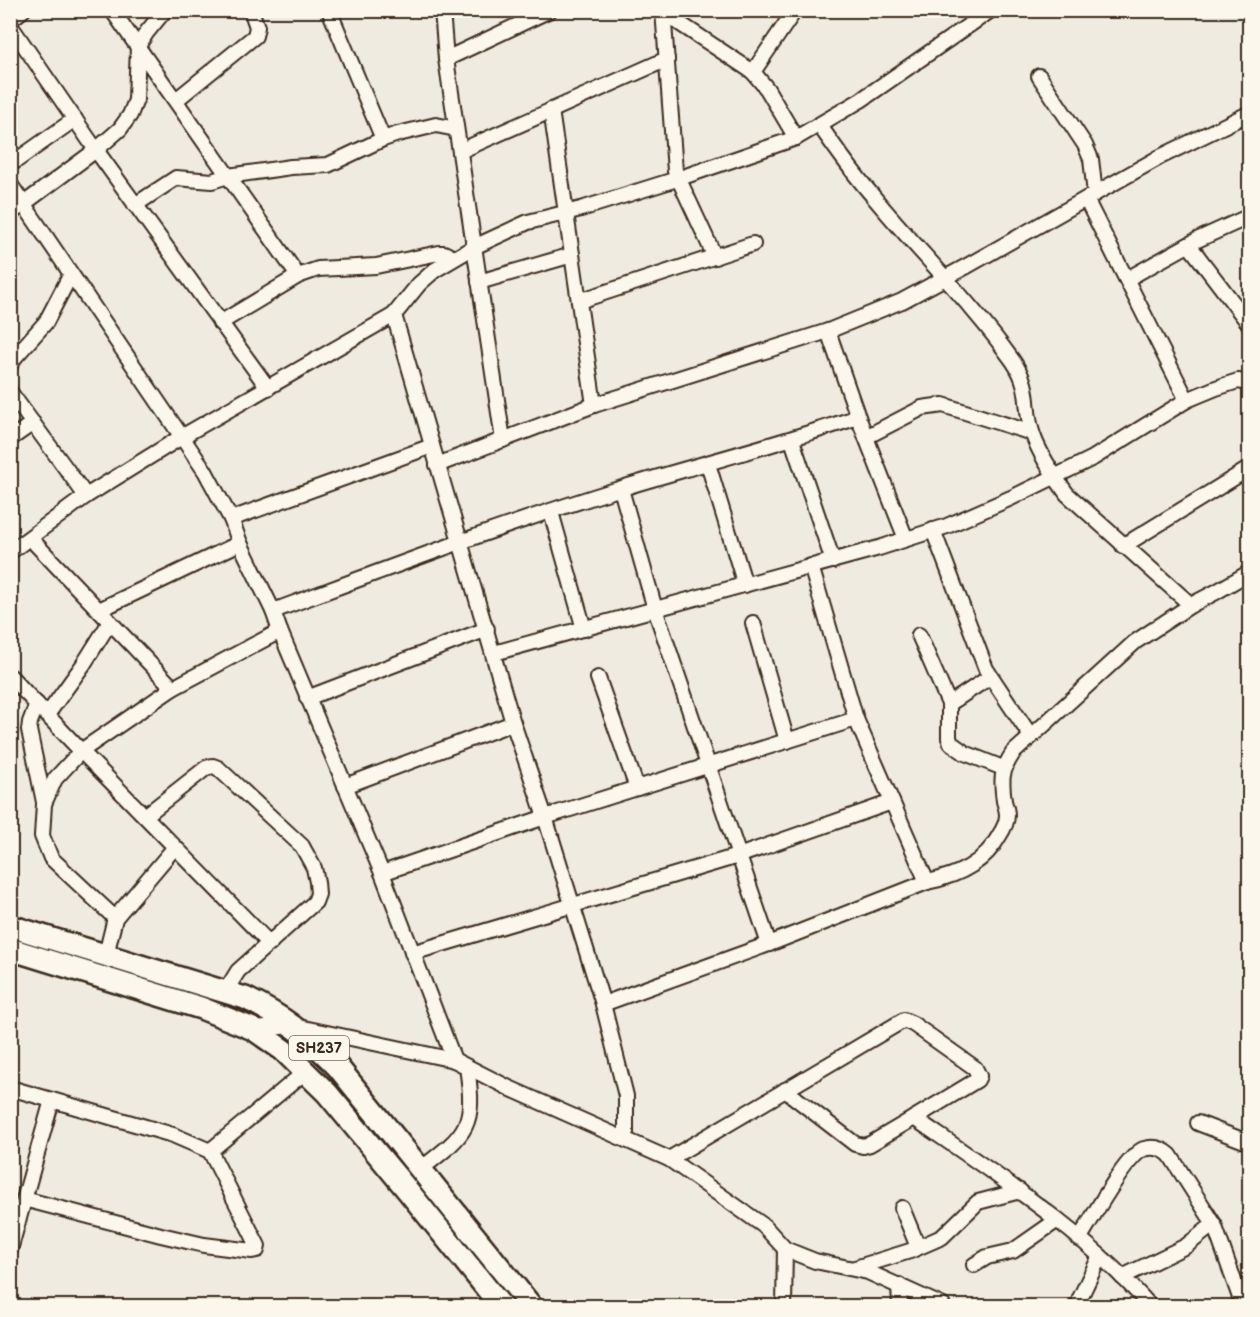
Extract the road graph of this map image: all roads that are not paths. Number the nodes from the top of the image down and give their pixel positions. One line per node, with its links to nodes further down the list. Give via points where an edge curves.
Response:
1 (23, 10): 11 (street)
2 (112, 10): 13 (street)
3 (165, 10): 13 (street)
4 (251, 10): 18 (street, via 257,27 255,36)
5 (329, 10): 25 (street)
6 (442, 10): 14 (street)
7 (550, 10): 14 (street)
8 (795, 10): 16 (street)
9 (991, 10): 22 (street)
10 (663, 12): 15 (street); 16 (street)
11 (10, 20)
12 (10, 25): 21 (street)
13 (138, 46): 18 (street); 26 (street, via 135,100 130,115)
14 (446, 59): 23 (street)
15 (667, 59): 19 (street); 30 (street)
16 (753, 72): 24 (street)
17 (1039, 76): 32 (street, via 1085,145 1091,159)
18 (176, 100): 29 (street)
19 (551, 110): 27 (street); 35 (street)
20 (1250, 113): 32 (street)
21 (75, 119): 26 (street); 28 (street)
22 (820, 126): 24 (street); 46 (street, via 872,196)
23 (456, 129): 25 (street, via 426,126); 27 (street)
24 (796, 138): 30 (street)
25 (383, 139): 29 (street, via 328,165)
26 (96, 150): 33 (street); 34 (street)
27 (460, 151): 40 (street)
28 (10, 165)
29 (228, 176): 34 (street, via 212,181 176,178); 45 (street)
30 (677, 179): 35 (street); 42 (street)
31 (10, 184): 33 (street)
32 (1091, 196): 46 (street); 47 (street)
33 (24, 204): 36 (street); 44 (street)
34 (135, 205): 51 (street)
35 (566, 212): 40 (street, via 528,222); 41 (street)
36 (10, 214)
37 (1250, 216): 39 (street)
38 (753, 244): 42 (street)
39 (1189, 244): 47 (street); 52 (street)
40 (474, 247): 43 (street); 48 (street)
41 (572, 255): 48 (street); 49 (street)
42 (715, 257): 49 (street)
43 (454, 258): 45 (street, via 439,253 376,266 318,269); 50 (street, via 419,284)
44 (71, 274): 54 (street, via 46,321); 63 (street)
45 (298, 276): 51 (street)
46 (946, 278): 53 (street); 62 (street, via 1023,379)
47 (1127, 279): 58 (street)
48 (479, 282): 66 (street)
49 (579, 301): 59 (street)
50 (394, 315): 56 (street); 68 (street)
51 (220, 323): 56 (street)
52 (1249, 323)
53 (828, 331): 59 (street); 60 (street)
54 (10, 365)
55 (1250, 383): 58 (street, via 1238,381)
56 (268, 388): 63 (street)
57 (10, 392): 61 (street)
58 (1187, 400): 72 (street, via 1132,436)
59 (594, 405): 66 (street)
60 (858, 417): 64 (street); 67 (street)
61 (33, 423): 65 (street); 74 (street)
62 (1032, 433): 64 (street, via 942,405 922,408); 72 (street)
63 (183, 436): 74 (street); 76 (street)
64 (866, 437): 79 (street)
65 (10, 439)
66 (503, 440): 70 (street)
67 (792, 440): 69 (street); 84 (street)
68 (432, 446): 70 (street); 76 (street)
69 (708, 464): 73 (street); 87 (street)
70 (437, 465): 80 (street)
71 (1250, 468): 82 (street)
72 (1055, 477): 77 (street); 82 (street, via 1067,494)
73 (621, 489): 75 (street); 89 (street)
74 (86, 496): 78 (street)
75 (551, 512): 80 (street); 95 (street)
76 (231, 519): 81 (street)
77 (933, 530): 79 (street); 99 (street)
78 (30, 538): 83 (street); 90 (street)
79 (906, 538): 84 (street)
80 (461, 541): 91 (street); 94 (street)
81 (240, 543): 90 (street); 91 (street)
82 (1123, 546): 88 (street)
83 (10, 552)
84 (833, 561): 85 (street)
85 (811, 567): 87 (street); 106 (street)
86 (1250, 572): 88 (street)
87 (744, 585): 89 (street)
88 (1191, 605): 108 (street, via 1135,642)
89 (655, 609): 95 (street); 111 (street)
90 (99, 610): 92 (street)
91 (273, 611): 96 (street)
92 (110, 622): 102 (street); 105 (street, via 83,665)
93 (753, 623): 109 (street)
94 (486, 629): 98 (street); 103 (street)
95 (584, 629): 98 (street)
96 (279, 631): 102 (street); 103 (street)
97 (919, 635): 104 (street)
98 (494, 654): 107 (street)
99 (990, 677): 104 (street); 108 (street)
100 (598, 678): 114 (street)
101 (13, 683): 105 (street)
102 (173, 688): 110 (street)
103 (308, 698): 113 (street)
104 (949, 704): 112 (street, via 951,743)
105 (42, 709): 110 (street); 116 (street, via 30,722 29,730)
106 (856, 720): 109 (street); 115 (street)
107 (513, 723): 113 (street); 118 (street)
108 (1030, 735): 112 (street)
109 (787, 741): 111 (street)
110 (81, 751): 116 (street, via 55,779); 117 (street)
111 (708, 766): 114 (street); 120 (street)
112 (1003, 768): 122 (street, via 1001,780 1007,814 998,840 974,865)
113 (345, 786): 121 (street)
114 (637, 788): 118 (street)
115 (892, 802): 120 (street); 122 (street)
116 (44, 804): 124 (street, via 42,836 51,858)
117 (145, 816): 119 (street); 126 (street, via 213,766 302,846 314,868 318,894 309,909)
118 (545, 817): 121 (street); 123 (street)
119 (175, 847): 124 (street); 126 (street)
120 (738, 856): 123 (street); 127 (street)
121 (382, 873): 129 (street)
122 (927, 882): 127 (street)
123 (572, 904): 129 (street); 132 (street)
124 (115, 918): 130 (street)
125 (10, 926): 130 (main road, SH237)
126 (270, 944): 131 (street, via 238,971)
127 (769, 944): 132 (street)
128 (10, 949): 134 (main road, SH237, via 201,1008)
129 (412, 952): 135 (street)
130 (106, 955): 131 (main road, SH237)
131 (225, 992): 133 (main road, SH237, via 273,1011)
132 (603, 1004): 143 (street, via 626,1096)
133 (294, 1026): 134 (street); 135 (street); 147 (main road, SH237, via 337,1066)
134 (253, 1029): 137 (main road, SH237)
135 (454, 1060): 136 (street)
136 (467, 1067): 143 (street); 147 (street, via 472,1097 465,1127 453,1144)
137 (305, 1072): 145 (street); 162 (main road, SH237, via 410,1192)
138 (10, 1088): 140 (street)
139 (785, 1090): 141 (street, via 855,1144 863,1146); 141 (street, via 898,1022 908,1021 975,1068 979,1076); 146 (street)
140 (52, 1100): 145 (street, via 173,1135); 149 (street)
141 (914, 1118): 148 (street)
142 (1198, 1123): 144 (street)
143 (626, 1140): 146 (street)
144 (1250, 1143)
145 (210, 1151): 149 (street, via 256,1240 257,1250 204,1245)
146 (669, 1159): 155 (street, via 764,1226)
147 (421, 1169): 163 (main road, SH237)
148 (1020, 1191): 151 (street); 154 (street, via 978,1202 942,1237)
149 (24, 1199): 156 (street)
150 (903, 1208): 154 (street)
151 (1056, 1221): 153 (street); 158 (street, via 1013,1251 987,1257)
152 (1214, 1224): 153 (street, via 1170,1155 1160,1148 1151,1148 1130,1159); 160 (street, via 1172,1254); 169 (street)
153 (1079, 1239): 157 (street)
154 (918, 1247): 159 (street)
155 (784, 1249): 159 (street); 164 (street)
156 (10, 1250)
157 (1100, 1256): 160 (street); 167 (street)
158 (974, 1265)
159 (853, 1269): 161 (street)
160 (1122, 1277): 168 (street)
161 (899, 1285): 165 (street); 166 (street)
162 (498, 1306)
163 (531, 1306)
164 (784, 1306)
165 (900, 1306)
166 (943, 1306)
167 (1078, 1306)
168 (1149, 1306)
169 (1244, 1306)

